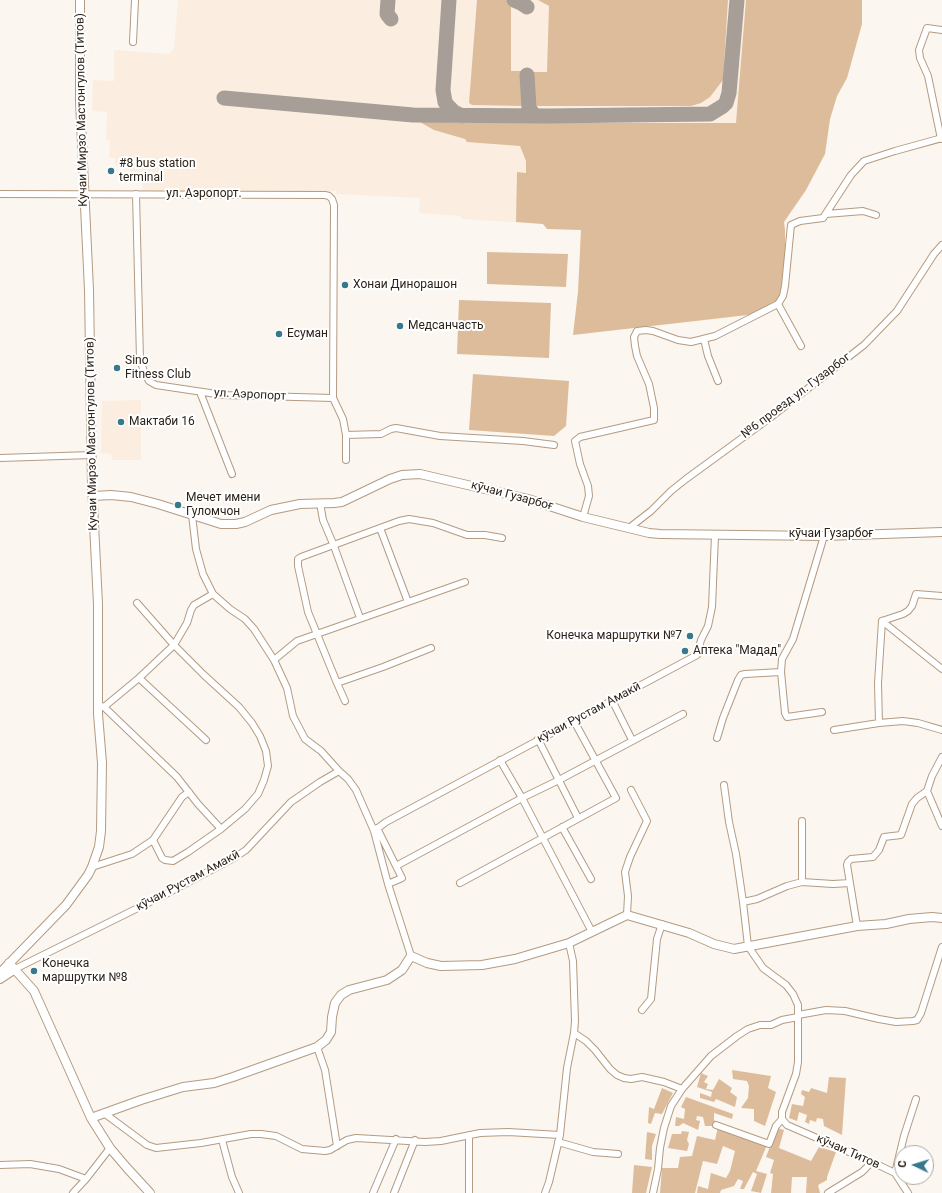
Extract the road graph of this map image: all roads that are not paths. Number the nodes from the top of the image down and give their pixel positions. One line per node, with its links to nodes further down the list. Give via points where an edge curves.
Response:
1 (80, 0): 8 (street, Кучаи Мирзо Мастонгулов (Титов), via 80,100)
2 (135, 0): 4 (street)
3 (942, 30): 5 (street, via 927,28 919,50 928,76)
4 (133, 42)
5 (942, 138): 9 (street, via 864,162 851,175)
6 (0, 194): 8 (street, ул. Аэропорт.)
7 (136, 194): 8 (street, ул. Аэропорт.); 16 (street, ул. Аэропорт, via 140,360 149,381 156,385); 17 (street, ул. Аэропорт., via 325,195 332,198)
8 (84, 195): 20 (street, Кучаи Мирзо Мастонгулов (Титов), via 90,324)
9 (826, 214): 10 (street, via 863,211); 12 (street, via 823,218 800,220 791,225 786,286)
10 (876, 215)
11 (942, 245): 29 (street, №6 проезд ул. Гузарбог, via 897,310 864,345 771,417 686,478)
12 (778, 304): 13 (street); 14 (street)
13 (704, 339): 15 (street); 27 (street, via 685,342 646,330 637,331 634,337 636,351 649,384 654,420 580,437 575,441 588,486 589,496)
14 (801, 346)
15 (718, 381)
16 (200, 392): 17 (street, ул. Аэропорт); 23 (street)
17 (333, 398): 18 (street, via 343,419)
18 (346, 435): 19 (street, via 381,434 396,428 440,436); 22 (street)
19 (554, 445)
20 (92, 454): 21 (street); 24 (street, Кучаи Мирзо Мастонгулов (Титов))
21 (0, 458)
22 (346, 460)
23 (232, 474)
24 (93, 496): 26 (street, кӯчаи Гузарбоғ, via 131,497); 52 (street, Кучаи Мирзо Мастонгулов (Титов))
25 (320, 503): 26 (street, кӯчаи Гузарбоғ, via 272,510 236,524 221,524); 27 (street, кӯчаи Гузарбоғ, via 342,502 390,479 420,474 528,499); 34 (street, via 323,520)
26 (192, 515): 36 (street, via 196,549)
27 (583, 517): 29 (street, кӯчаи Гузарбоғ)
28 (380, 528): 33 (street, via 399,521 419,520 467,535); 34 (street); 38 (street)
29 (629, 528): 31 (street, кӯчаи Гузарбоғ, via 660,534)
30 (942, 532): 32 (street, кӯчаи Гузарбоғ)
31 (716, 535): 32 (street, кӯчаи Гузарбоғ); 50 (street, кӯчаи Рустам Амакӣ, via 712,607 697,655)
32 (824, 536): 47 (street, via 793,639 782,659)
33 (502, 538)
34 (334, 546): 40 (street); 42 (street, via 301,557 297,562 308,612)
35 (464, 582): 38 (street)
36 (212, 594): 43 (street, via 190,610 187,623); 45 (street, via 245,619)
37 (942, 596): 41 (street, via 916,594 908,611)
38 (408, 602): 40 (street)
39 (137, 603): 43 (street)
40 (360, 618): 42 (street)
41 (882, 621): 46 (street); 56 (street, via 878,683)
42 (316, 634): 45 (street, via 297,641); 49 (street)
43 (174, 645): 48 (street); 77 (street, via 239,707 260,736 266,751 268,766 258,794)
44 (431, 648): 49 (street)
45 (274, 660): 66 (street, via 286,688 293,716 305,739 321,751)
46 (942, 669)
47 (781, 672): 53 (street, via 787,717); 59 (street, via 741,675)
48 (139, 678): 52 (street); 61 (street)
49 (337, 683): 51 (street)
50 (612, 700): 55 (street, кӯчаи Рустам Амакӣ); 62 (street)
51 (345, 701)
52 (101, 706): 71 (street, via 177,777); 82 (street, Кучаи Мирзо Мастонгулов (Титов), via 101,831)
53 (822, 712)
54 (683, 714): 62 (street)
55 (574, 720): 60 (street, кӯчаи Рустам Амакӣ); 65 (street)
56 (879, 723): 57 (street); 58 (street, via 903,721)
57 (834, 730)
58 (942, 730)
59 (717, 738)
60 (538, 739): 64 (street, кӯчаи Рустам Амакӣ); 67 (street)
61 (206, 740)
62 (632, 740): 65 (street)
63 (942, 756): 70 (street)
64 (500, 760): 72 (street); 78 (street, кӯчаи Рустам Амакӣ)
65 (595, 760): 67 (street); 73 (street, via 616,798)
66 (339, 771): 78 (street, via 356,790); 98 (street, кӯчаи Рустам Амакӣ, via 291,802 246,850 234,858 42,956)
67 (559, 780): 72 (street); 73 (street)
68 (724, 785): 88 (street)
69 (631, 790): 89 (street, via 647,821 625,872)
70 (927, 791): 75 (street); 86 (street, via 912,804 901,835 884,837 880,850 873,857 848,862)
71 (189, 792): 77 (street); 80 (street, via 182,797)
72 (522, 798): 79 (street); 81 (street)
73 (578, 818): 76 (street)
74 (802, 821): 84 (street)
75 (942, 826)
76 (562, 827): 79 (street); 83 (street)
77 (221, 829): 80 (street, via 173,861 162,858)
78 (376, 829): 81 (street); 87 (street)
79 (543, 838): 85 (street); 93 (street)
80 (153, 840): 82 (street, via 132,854)
81 (396, 866): 87 (street, via 402,878)
82 (92, 867): 98 (street, Кучаи Мирзо Мастонгулов (Титов), via 66,906)
83 (592, 879)
84 (802, 882): 86 (street); 88 (street)
85 (460, 883)
86 (850, 883): 92 (street)
87 (388, 884): 97 (street)
88 (743, 902): 95 (street)
89 (627, 915): 91 (street); 93 (street)
90 (942, 918): 92 (street, via 910,919)
91 (662, 924): 95 (street, via 724,947 734,949); 101 (street, via 657,939 651,999)
92 (857, 926): 95 (street)
93 (592, 932): 94 (street)
94 (569, 943): 97 (street, via 514,959 482,965 441,966); 103 (street, via 573,961)
95 (748, 946): 102 (street, via 763,968 786,985 793,994 798,1005)
96 (942, 947): 102 (street, via 917,1020 896,1022 845,1011 826,1010)
97 (411, 956): 104 (street, via 402,970 387,980 349,990 341,995 335,1003 331,1032)
98 (12, 966): 99 (street); 100 (street); 108 (street, via 34,991)
99 (0, 973)
100 (0, 979)
101 (642, 1010)
102 (798, 1016): 105 (street, via 748,1029 711,1056); 109 (street, via 798,1062)
103 (574, 1033): 105 (street, via 586,1041 610,1069 621,1077 642,1077); 112 (street, via 567,1068)
104 (317, 1047): 107 (street, via 214,1083 183,1087); 118 (street, via 325,1070)
105 (682, 1089): 132 (street, via 671,1106 664,1128)
106 (916, 1099): 117 (street)
107 (104, 1113): 108 (street); 114 (street, via 147,1145 156,1148)
108 (91, 1118): 119 (street)
109 (782, 1119): 110 (street, via 776,1126 769,1144); 121 (street, кӯчаи Титов, via 787,1125)
110 (716, 1125)
111 (469, 1135): 112 (street, via 508,1132); 115 (street, via 441,1141); 130 (street)
112 (560, 1135): 116 (street)
113 (396, 1139): 115 (street); 118 (street, via 356,1138); 128 (street)
114 (222, 1140): 118 (street, via 261,1134 276,1136 302,1149 325,1151); 127 (street)
115 (414, 1140): 129 (street)
116 (558, 1142): 120 (street, via 593,1152); 131 (street)
117 (902, 1145)
118 (337, 1146)
119 (110, 1148): 124 (street); 126 (street)
120 (618, 1154)
121 (872, 1162): 123 (street, кӯчаи Титов); 133 (street, via 862,1172)
122 (0, 1165): 124 (street, via 30,1164 59,1169)
123 (894, 1173)
124 (86, 1179): 125 (street)
125 (73, 1193)
126 (150, 1193)
127 (239, 1193)
128 (373, 1193)
129 (394, 1193)
130 (469, 1193)
131 (545, 1193)
132 (653, 1193)
133 (828, 1193)

